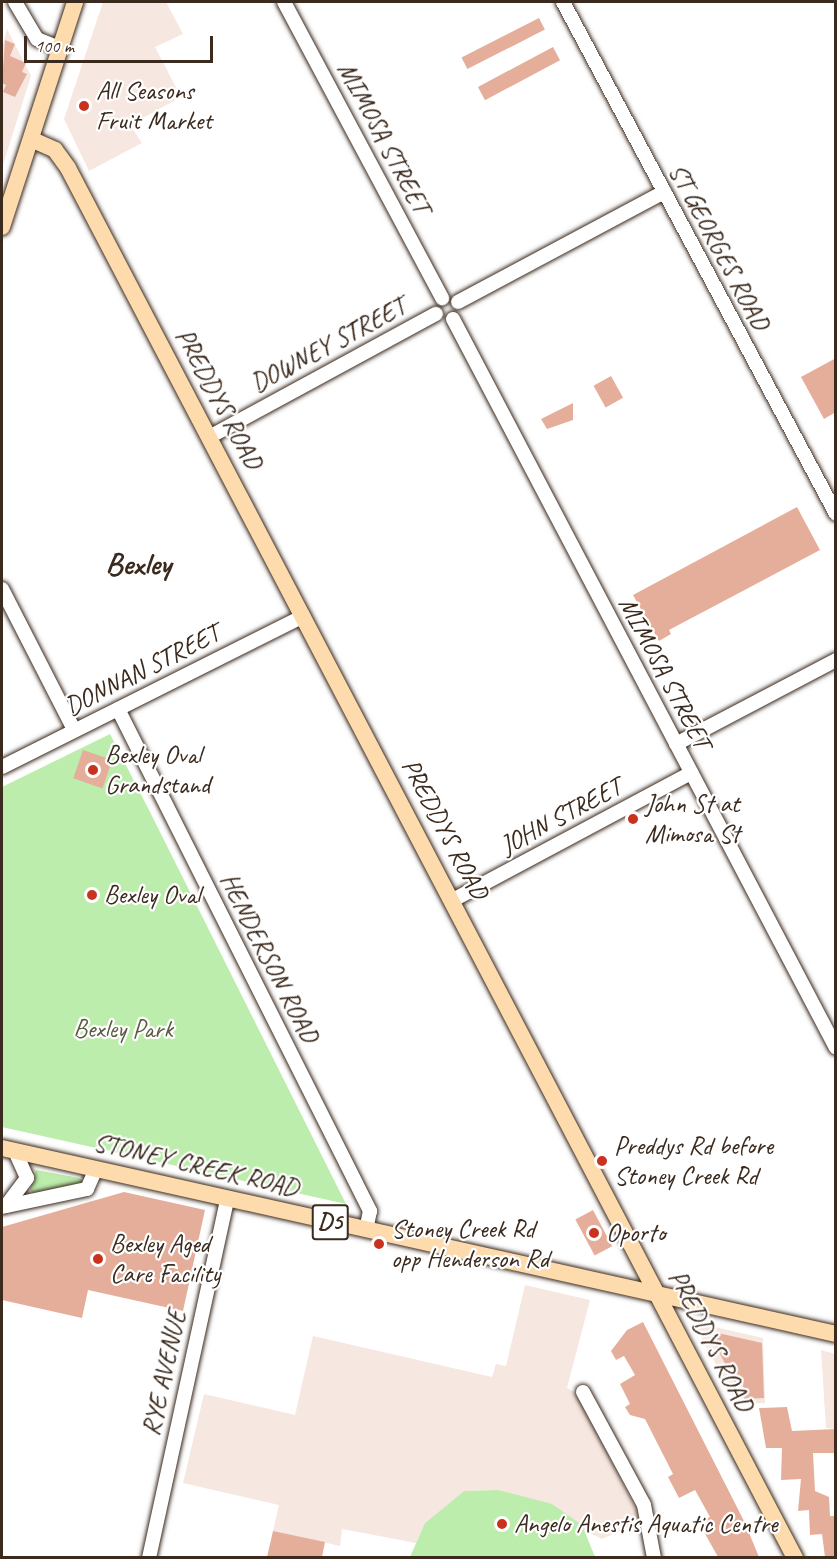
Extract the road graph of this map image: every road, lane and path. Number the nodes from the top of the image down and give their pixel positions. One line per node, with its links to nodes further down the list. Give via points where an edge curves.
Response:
1 (15, 2): 5 (street, via 37,39)
2 (75, 2): 5 (main road)
3 (284, 2): 9 (street, MIMOSA STREET)
4 (563, 2): 7 (street, ST GEORGES ROAD)
5 (59, 48): 6 (main road)
6 (33, 140): 8 (main road); 13 (main road, PREDDYS ROAD, via 64,161)
7 (664, 192): 10 (street); 14 (street, ST GEORGES ROAD)
8 (2, 227)
9 (442, 298): 10 (street); 11 (street)
10 (458, 303): 12 (street)
11 (436, 314): 12 (street); 13 (street, DOWNEY STREET)
12 (453, 319): 20 (street, MIMOSA STREET)
13 (211, 436): 16 (main road, PREDDYS ROAD)
14 (836, 514)
15 (2, 589): 19 (street)
16 (303, 616): 18 (street, DONNAN STREET); 23 (main road, PREDDYS ROAD)
17 (836, 660): 20 (street)
18 (118, 709): 19 (street, DONNAN STREET); 29 (street, HENDERSON ROAD, via 370,1211)
19 (74, 730): 21 (street, DONNAN STREET)
20 (676, 744): 22 (street, MIMOSA STREET)
21 (2, 767)
22 (691, 773): 23 (street, JOHN STREET); 24 (street, MIMOSA STREET)
23 (453, 900): 30 (main road, PREDDYS ROAD)
24 (836, 1048)
25 (8, 1149): 26 (main road, STONEY CREEK ROAD / D5); 28 (street, via 27,1178)
26 (96, 1169): 27 (main road, STONEY CREEK ROAD / D5); 28 (street, via 87,1189)
27 (227, 1198): 29 (main road, STONEY CREEK ROAD / D5); 33 (street, RYE AVENUE)
28 (4, 1206)
29 (366, 1230): 30 (main road, STONEY CREEK ROAD / D5)
30 (658, 1296): 31 (main road, STONEY CREEK ROAD / D5); 35 (main road, PREDDYS ROAD)
31 (836, 1334)
32 (583, 1392): 34 (street, via 644,1505)
33 (149, 1557)
34 (654, 1557)
35 (795, 1557)

